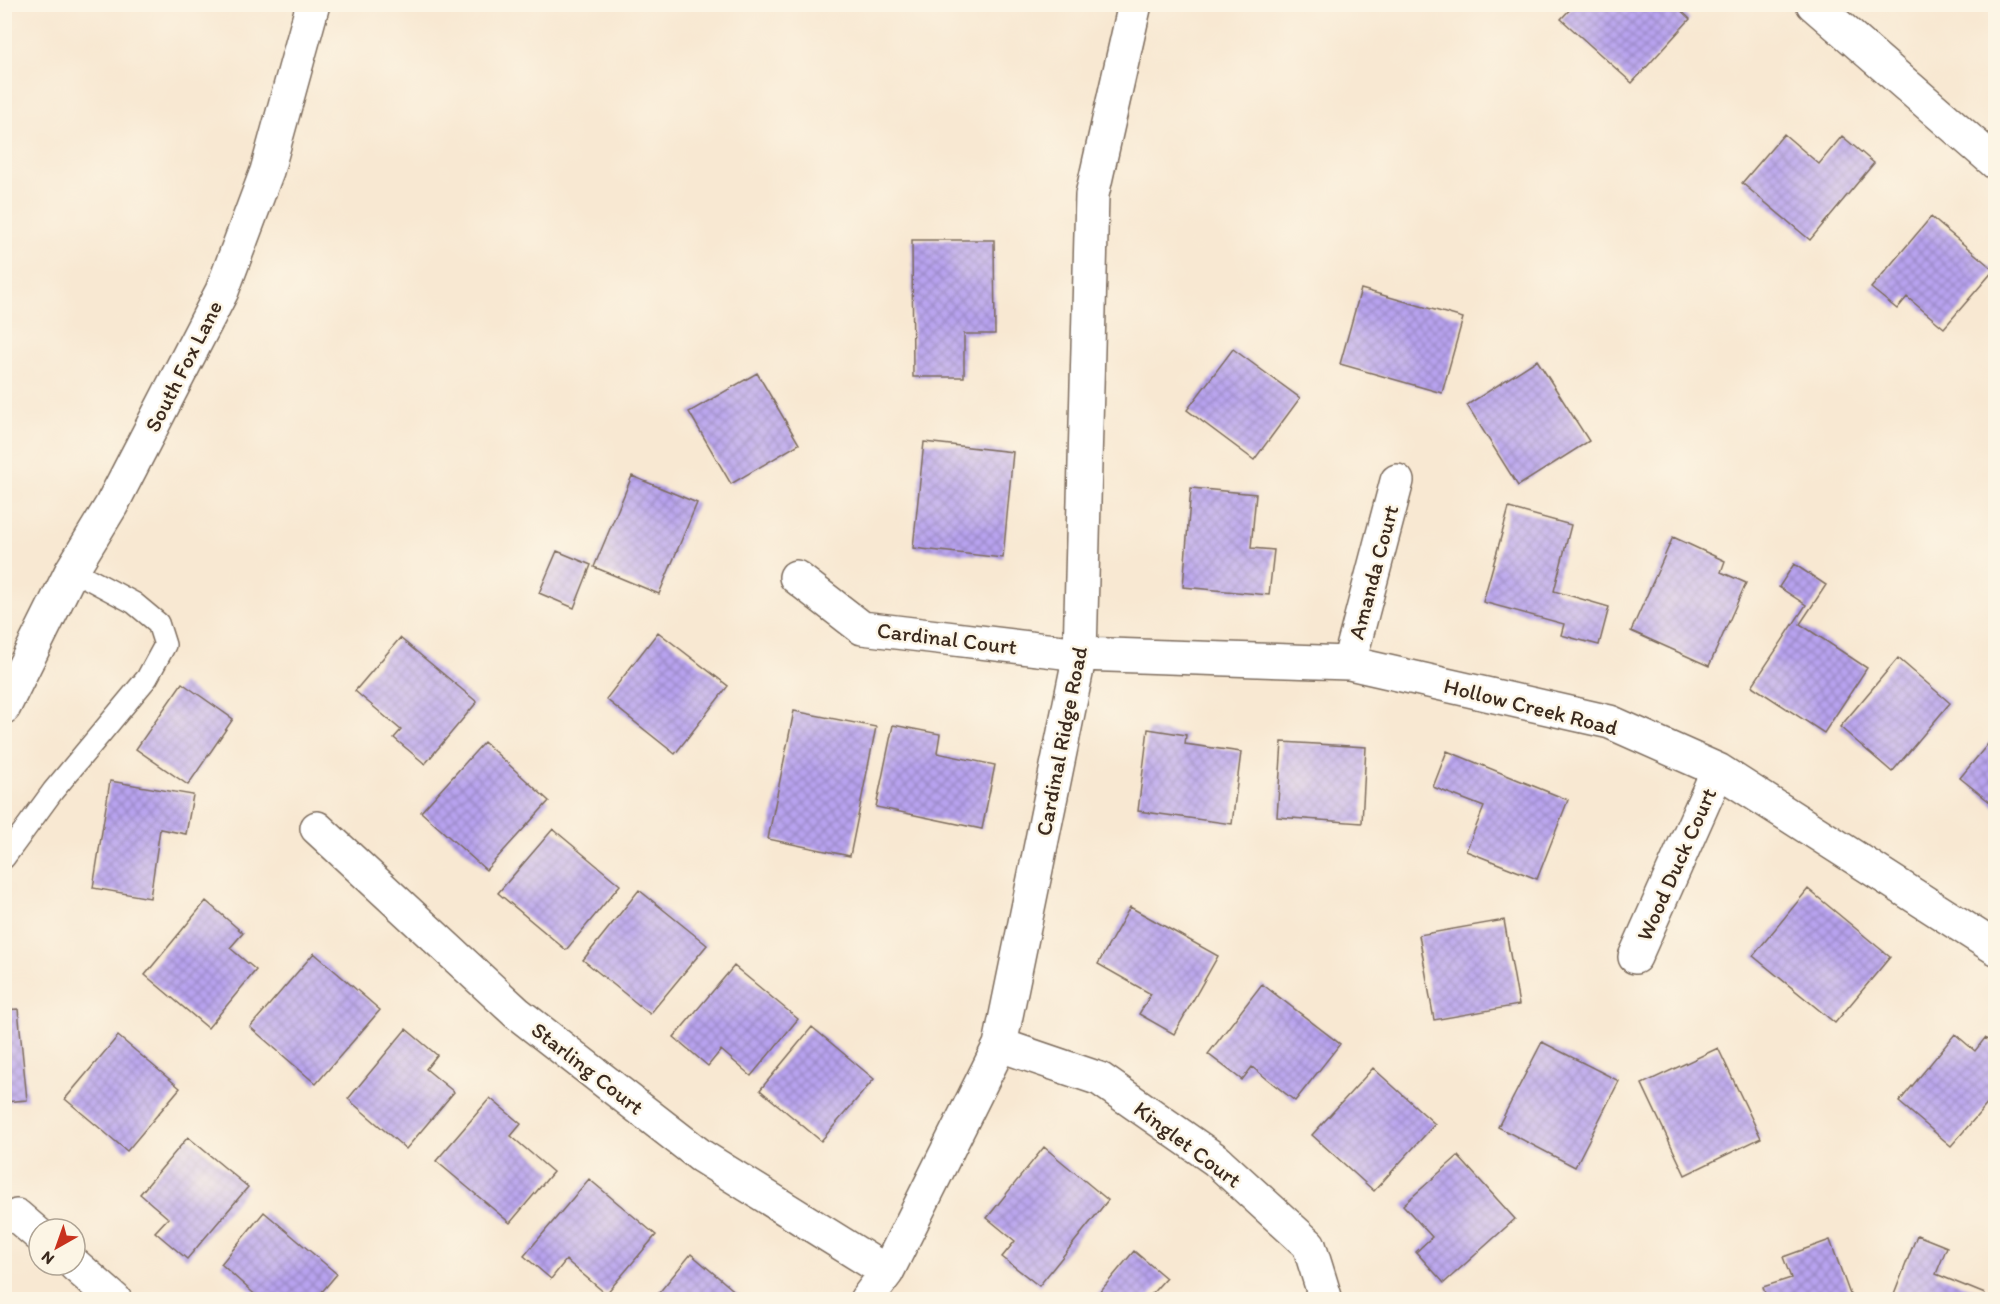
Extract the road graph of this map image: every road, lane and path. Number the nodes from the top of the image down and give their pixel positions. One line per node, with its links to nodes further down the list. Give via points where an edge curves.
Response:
1 (313, 4): 6 (street, South Fox Lane, via 267,171 222,291 111,506)
2 (1135, 4): 8 (street, Cardinal Ridge Road, via 1092,195)
3 (1813, 4): 4 (street)
4 (1995, 164)
5 (1398, 481): 9 (street, Amanda Court)
6 (72, 570): 10 (street, South Fox Lane); 13 (lane, via 134,603 158,623 165,645 147,678 53,791)
7 (796, 577): 8 (street, Cardinal Court, via 862,628)
8 (1080, 654): 9 (street, Hollow Creek Road); 16 (street, Cardinal Ridge Road)
9 (1349, 663): 11 (street, Hollow Creek Road, via 1610,722)
10 (4, 707)
11 (1718, 770): 14 (street, Hollow Creek Road); 15 (street, Wood Duck Court)
12 (317, 828): 17 (street, Starling Court, via 517,1013 618,1092 701,1156)
13 (4, 858)
14 (1995, 948)
15 (1635, 957)
16 (1000, 1045): 17 (street, Cardinal Ridge Road); 21 (street, Kinglet Court, via 1100,1080 1216,1160 1310,1245)
17 (887, 1272): 20 (street, Cardinal Ridge Road)
18 (87, 1275): 19 (street)
19 (115, 1299)
20 (866, 1299)
21 (1326, 1299)

